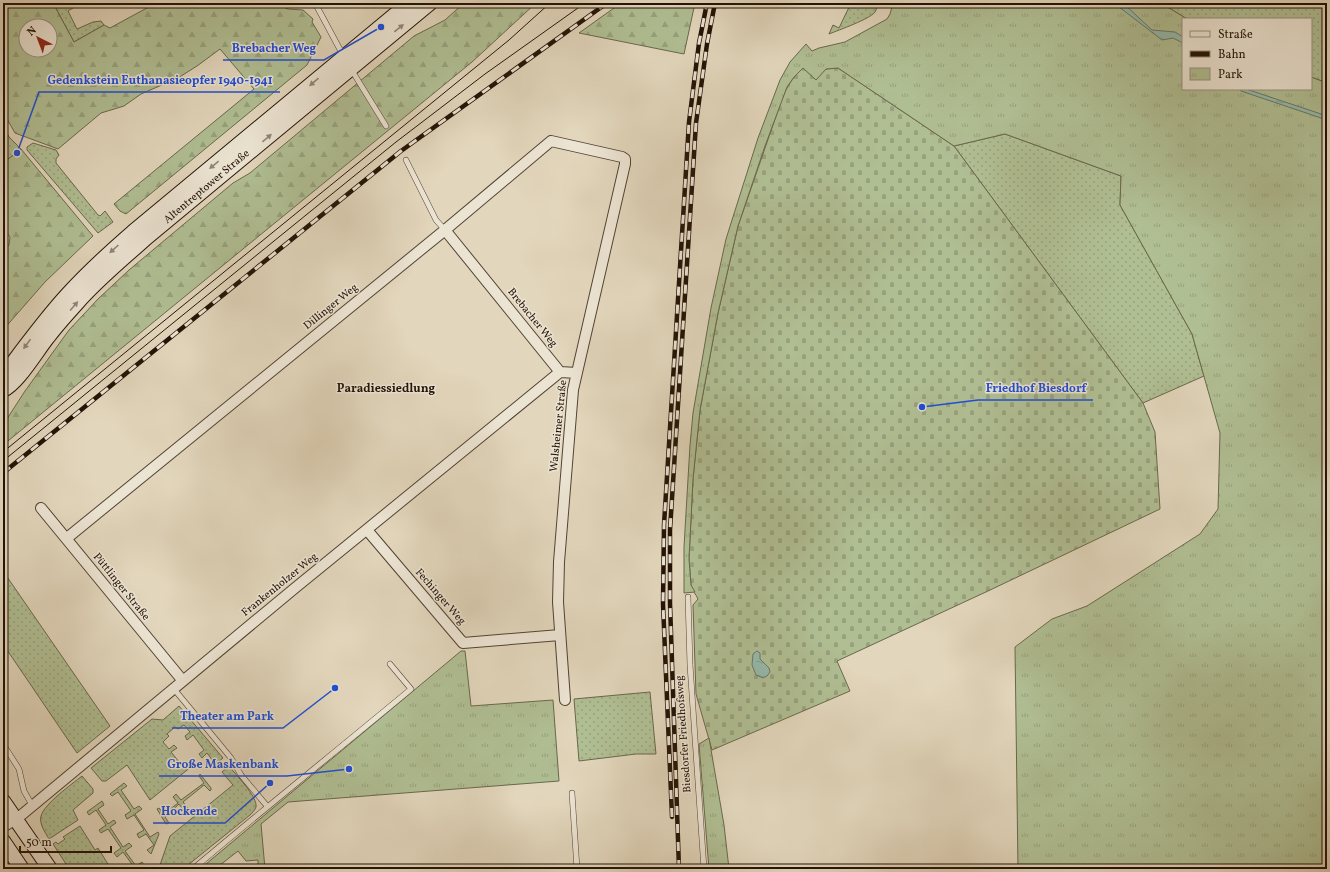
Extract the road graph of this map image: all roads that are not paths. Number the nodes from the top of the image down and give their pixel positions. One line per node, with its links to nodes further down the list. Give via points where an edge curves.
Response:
1 (315, 3): 4 (lane)
2 (409, 3): 4 (main road, Altentreptower Straße)
3 (430, 3): 4 (main road, Altentreptower Straße, one-way to 3)
4 (347, 63): 5 (lane); 11 (main road, Altentreptower Straße, one-way to 11, via 133,232 93,268 39,327); 12 (main road, Altentreptower Straße, one-way to 4, via 16,380 78,301)
5 (386, 126)
6 (625, 159): 8 (street, Dillinger Weg, via 551,141); 10 (street, Walsheimer Straße)
7 (406, 160): 8 (lane, Brebacher Weg, via 436,220)
8 (444, 230): 9 (street, Brebacher Weg); 15 (street, Dillinger Weg)
9 (560, 372): 10 (street); 14 (street, Frankenholzer Weg)
10 (577, 373): 17 (street, Walsheimer Straße, via 573,390 559,562)
11 (3, 376)
12 (3, 390)
13 (41, 508): 15 (street, Püttlinger Straße)
14 (367, 530): 17 (street, Fechinger Weg, via 463,643); 19 (street, Frankenholzer Weg)
15 (67, 538): 19 (street, Püttlinger Straße)
16 (688, 597): 34 (lane, Biesdorfer Friedhofsweg)
17 (560, 635): 21 (street, Walsheimer Straße)
18 (390, 664): 26 (lane, via 411,689)
19 (183, 681): 20 (street, Frankenholzer Weg)
20 (174, 689): 25 (street, Frankenholzer Weg); 26 (lane, via 231,758)
21 (565, 700)
22 (3, 744): 25 (lane, via 19,769 24,791)
23 (572, 793): 33 (lane)
24 (3, 801): 27 (main road)
25 (32, 805): 27 (street, Frankenholzer Weg)
26 (266, 806): 32 (lane)
27 (16, 819): 28 (street, Frankenholzer Weg); 31 (main road)
28 (3, 827)
29 (3, 841): 30 (main road)
30 (22, 869)
31 (50, 869)
32 (193, 869)
33 (577, 869)
34 (704, 869)

